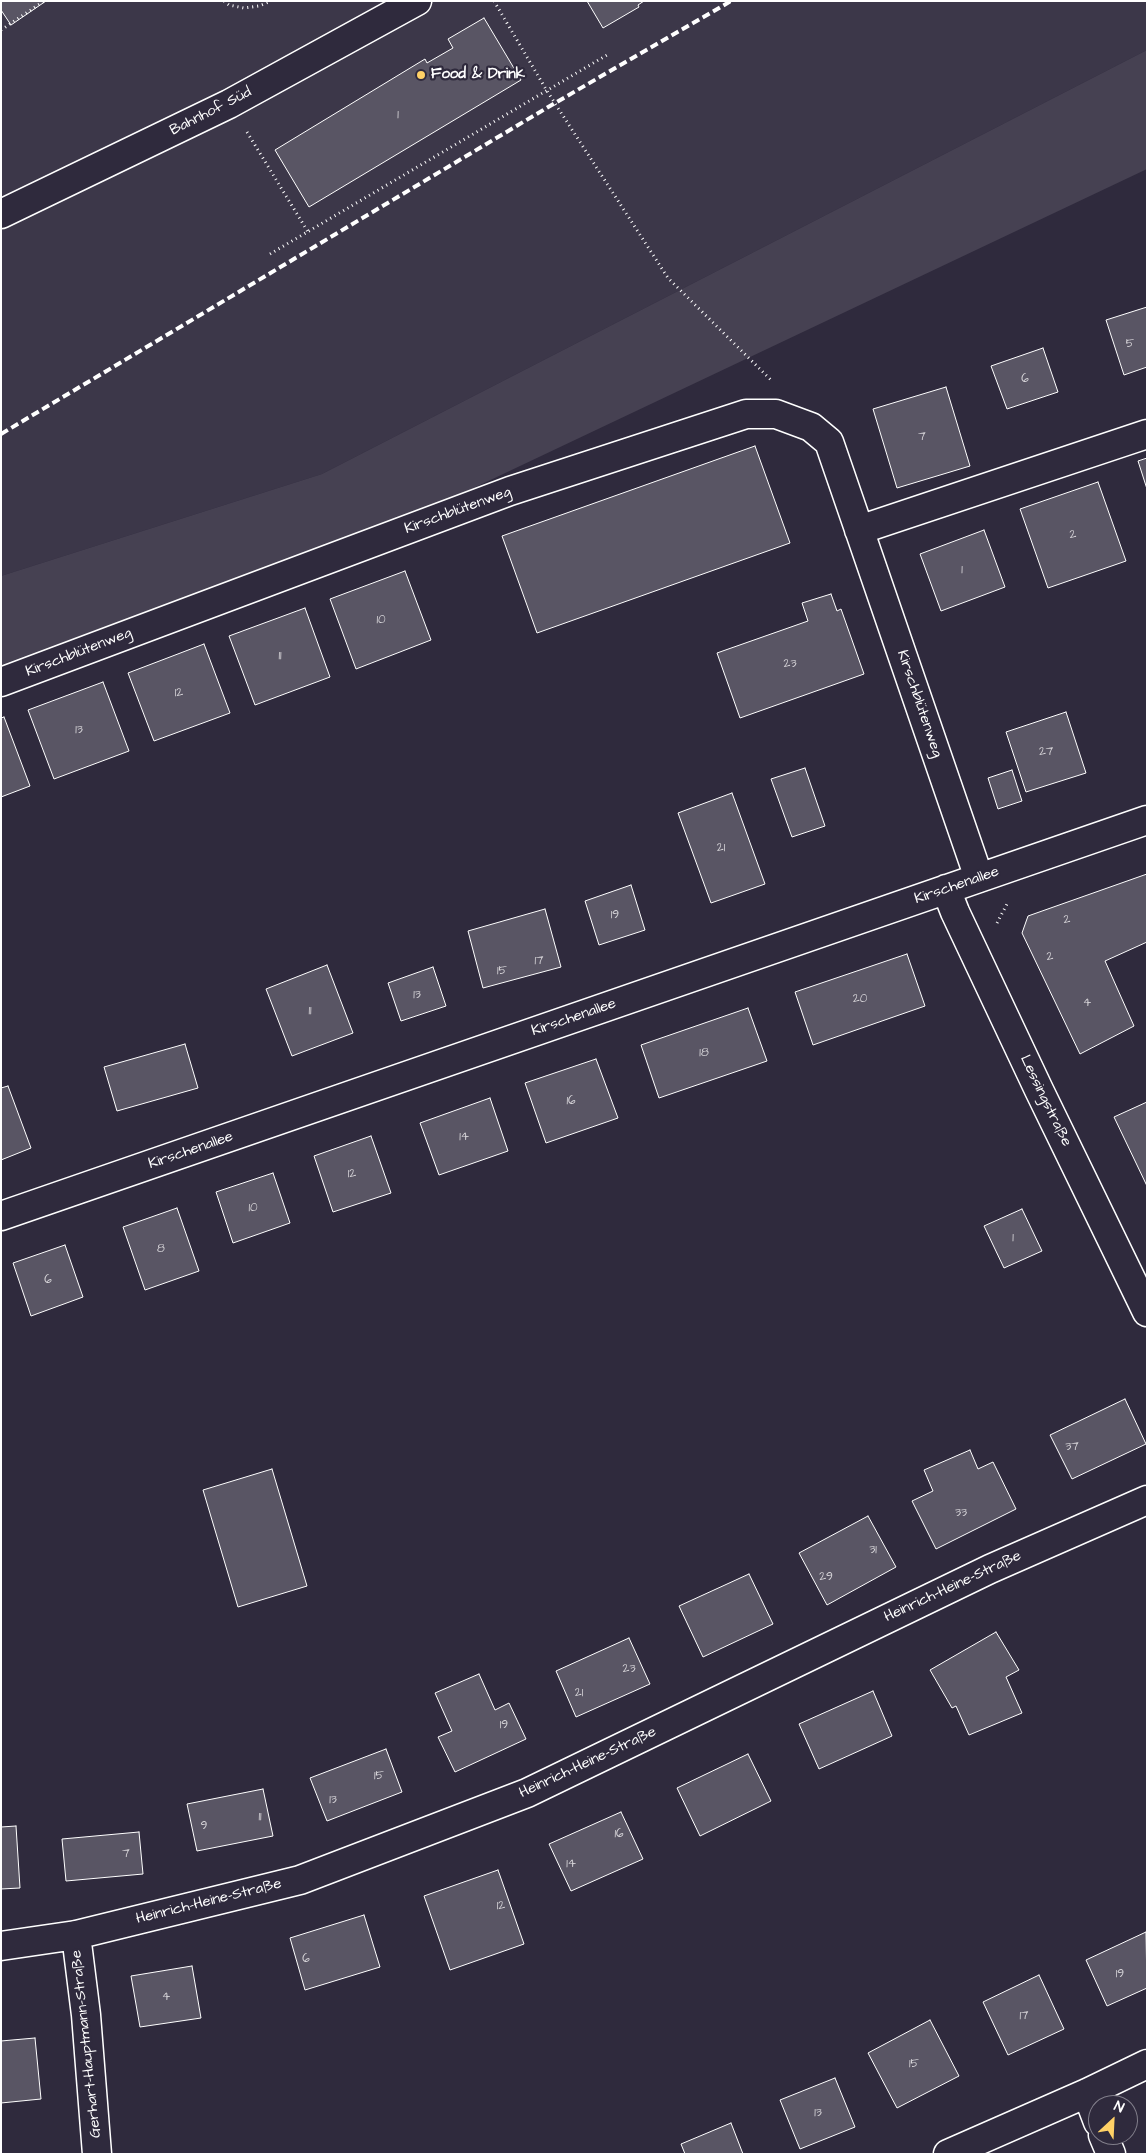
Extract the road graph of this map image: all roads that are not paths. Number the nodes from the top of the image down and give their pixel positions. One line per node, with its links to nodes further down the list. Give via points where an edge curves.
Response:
1 (417, 1): 2 (street, Bahnhof Süd, via 229,104)
2 (1, 214)
3 (1147, 434): 4 (street)
4 (860, 530): 5 (street, Kirschblütenweg, via 829,442 811,427 776,414 746,414 510,491); 7 (street, Kirschblütenweg)
5 (1, 682)
6 (1147, 820): 7 (street, Kirschenallee)
7 (979, 878): 8 (street, Kirschenallee)
8 (946, 889): 9 (street, Kirschenallee); 10 (street, Lessingstraße)
9 (1, 1216)
10 (1147, 1312)
11 (1147, 1500): 12 (street, Heinrich-Heine-Straße, via 990,1569 527,1793 300,1880)
12 (76, 1935): 13 (street, Heinrich-Heine-Straße); 17 (street, Gerhart-Hauptmann-Straße)
13 (1, 1946)
14 (1147, 2064): 15 (street)
15 (1086, 2093): 16 (street); 18 (street)
16 (1088, 2098)
17 (97, 2154)
18 (948, 2154)

